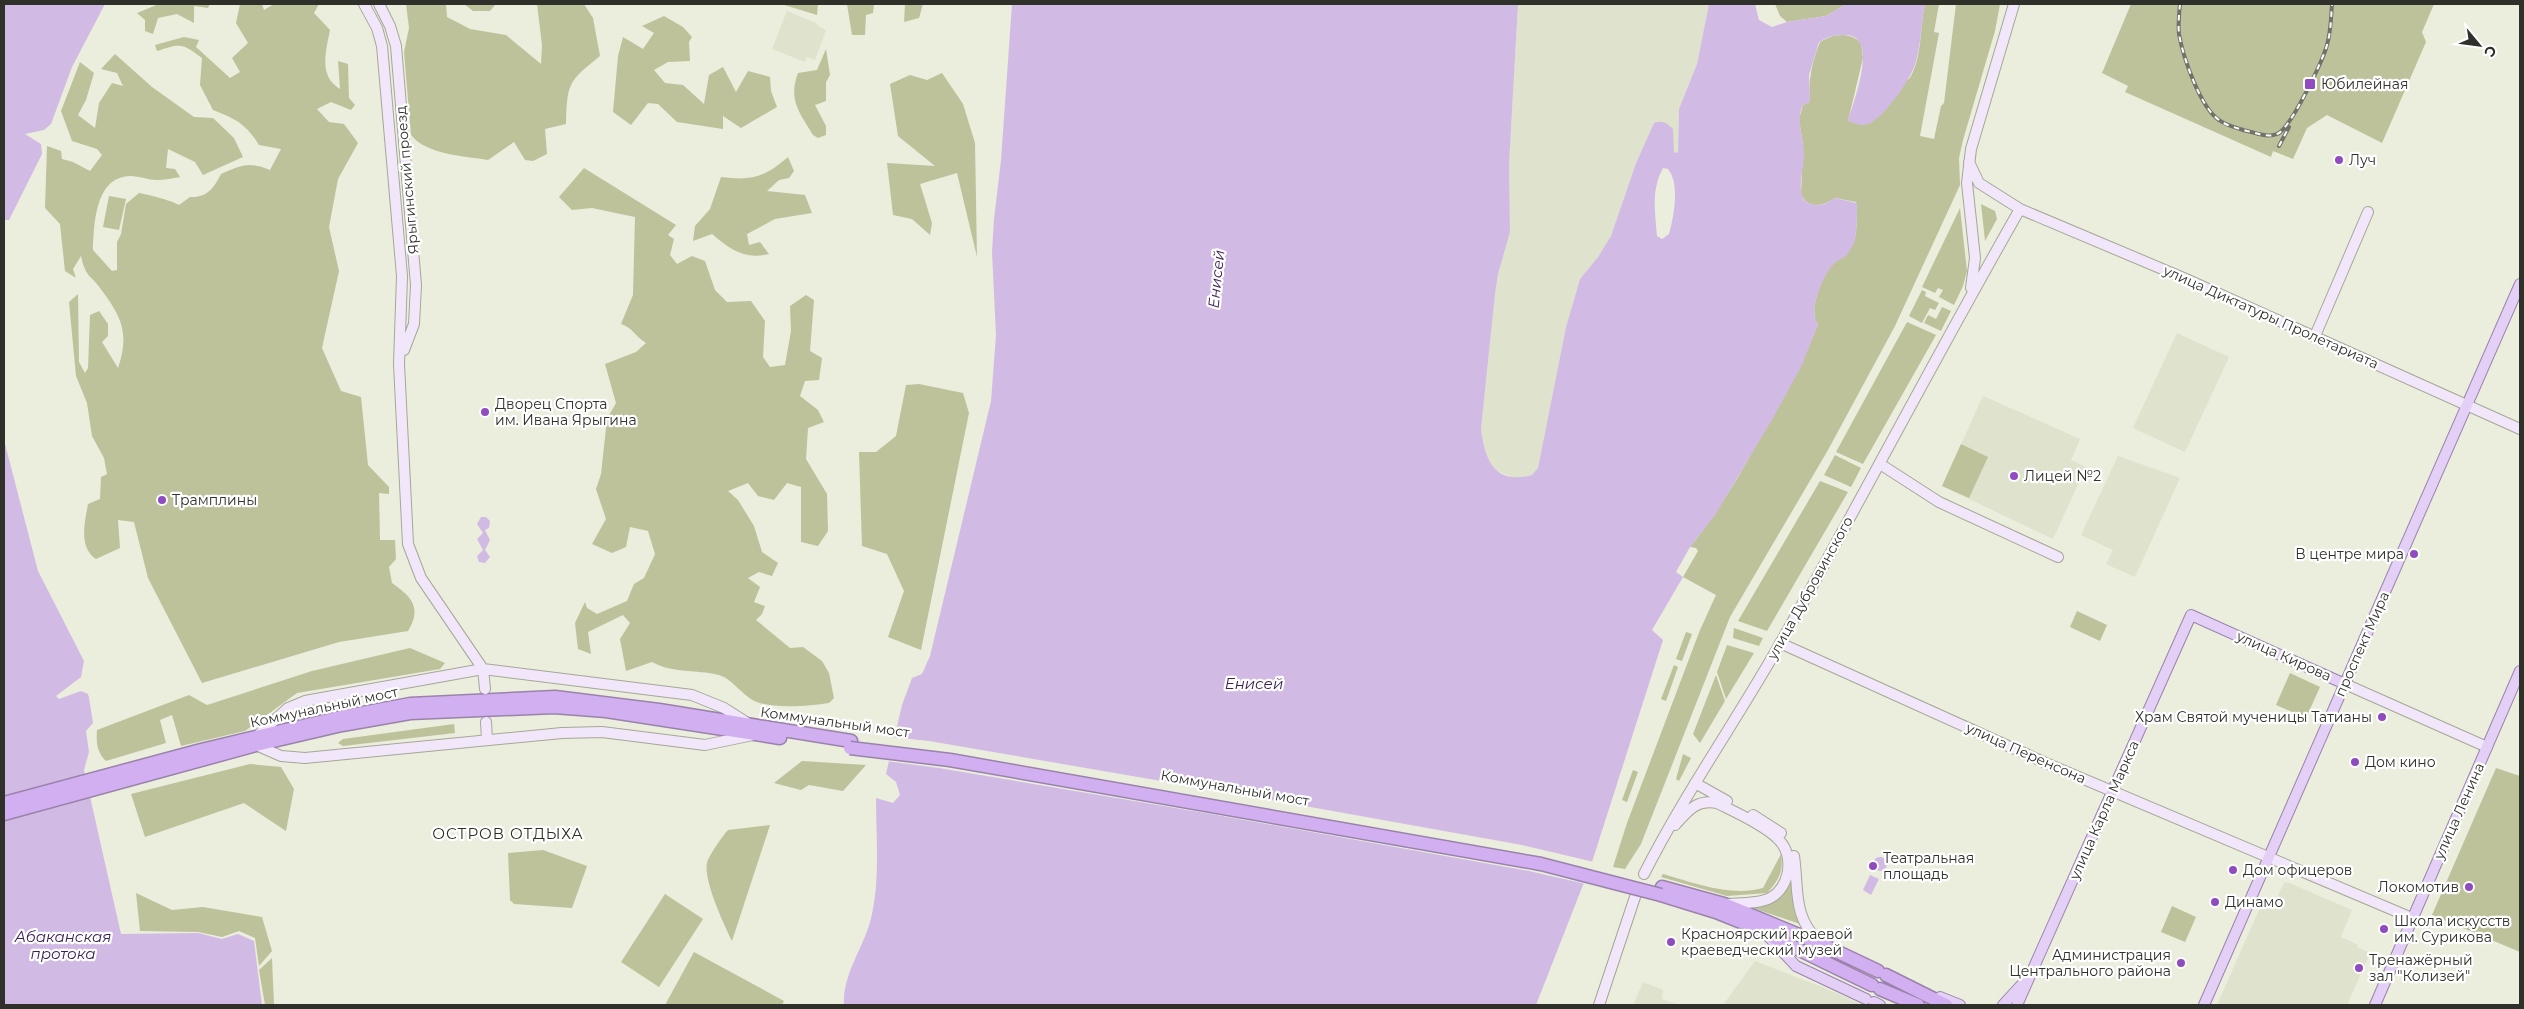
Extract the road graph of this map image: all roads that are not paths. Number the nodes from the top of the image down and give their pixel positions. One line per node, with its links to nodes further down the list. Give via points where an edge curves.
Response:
1 (364, 4): 9 (main road, Ярыгинский проезд, via 382,46)
2 (379, 4): 8 (main road, Ярыгинский проезд, via 396,46)
3 (2014, 4): 4 (main road, улица Дубровинского, via 1975,131)
4 (1969, 162): 5 (main road, via 1979,183); 10 (main road, улица Дубровинского, via 1967,183 1975,258)
5 (2020, 209): 10 (main road, улица Дубровинского); 11 (main road, улица Диктатуры Пролетариата)
6 (2368, 212): 11 (main road)
7 (2520, 284): 13 (main road, проспект Мира)
8 (416, 285): 9 (main road); 12 (main road, Ярыгинский проезд, via 414,324)
9 (402, 286): 12 (main road, Ярыгинский проезд)
10 (1969, 298): 15 (main road, улица Дубровинского)
11 (2314, 336): 13 (main road, улица Диктатуры Пролетариата)
12 (400, 358): 19 (main road, Ярыгинский проезд, via 408,544 421,578)
13 (2467, 405): 14 (main road, улица Диктатуры Пролетариата); 21 (main road, проспект Мира)
14 (2520, 429)
15 (1880, 464): 16 (main road, via 1940,502); 18 (main road, улица Дубровинского)
16 (2058, 556)
17 (2191, 615): 21 (main road, улица Кирова); 30 (main road, улица Карла Маркса)
18 (1780, 643): 29 (main road, улица Дубровинского); 30 (main road, улица Перенсона)
19 (483, 669): 22 (main road); 24 (main road, via 692,695 724,708); 26 (main road, via 305,701 288,708)
20 (2520, 671): 27 (main road, улица Ленина)
21 (2345, 684): 27 (main road, улица Кирова); 34 (main road, проспект Мира)
22 (484, 688)
23 (486, 722): 25 (main road)
24 (753, 730): 25 (main road, via 705,745 602,732); 26 (highway, Коммунальный мост, via 603,702 555,697 513,698 410,704 341,717); 36 (highway, Коммунальный мост, via 850,744 943,752 1514,853)
25 (487, 740): 26 (main road, via 305,758 281,756)
26 (256, 742): 28 (highway, Коммунальный мост)
27 (2487, 747): 39 (main road, улица Ленина)
28 (202, 756): 31 (highway, Коммунальный мост); 32 (highway, Коммунальный мост)
29 (1695, 783): 33 (main road, улица Дубровинского); 41 (main road, via 1784,835 1793,855 1798,910 1805,925)
30 (2112, 791): 34 (main road, улица Перенсона); 42 (main road, улица Карла Маркса)
31 (4, 803)
32 (4, 814)
33 (1660, 843): 35 (main road, улица Дубровинского); 38 (main road, via 1697,803 1707,801 1730,809 1780,841 1786,849 1788,871 1779,889 1764,900)
34 (2268, 859): 39 (main road, улица Перенсона); 51 (main road, проспект Мира)
35 (1644, 874)
36 (1662, 891): 38 (highway); 40 (highway)
37 (1636, 897): 45 (main road)
38 (1724, 904): 41 (highway)
39 (2412, 918): 52 (main road, улица Ленина)
40 (1766, 934): 44 (main road, via 1796,966); 46 (highway)
41 (1821, 944): 43 (highway)
42 (2032, 972): 49 (main road); 50 (main road, улица Карла Маркса)
43 (1906, 984): 47 (highway); 48 (main road)
44 (1873, 1002)
45 (1599, 1005)
46 (1918, 1005)
47 (1946, 1005)
48 (1960, 1005)
49 (2003, 1005)
50 (2017, 1005)
51 (2204, 1005)
52 (2374, 1005)

